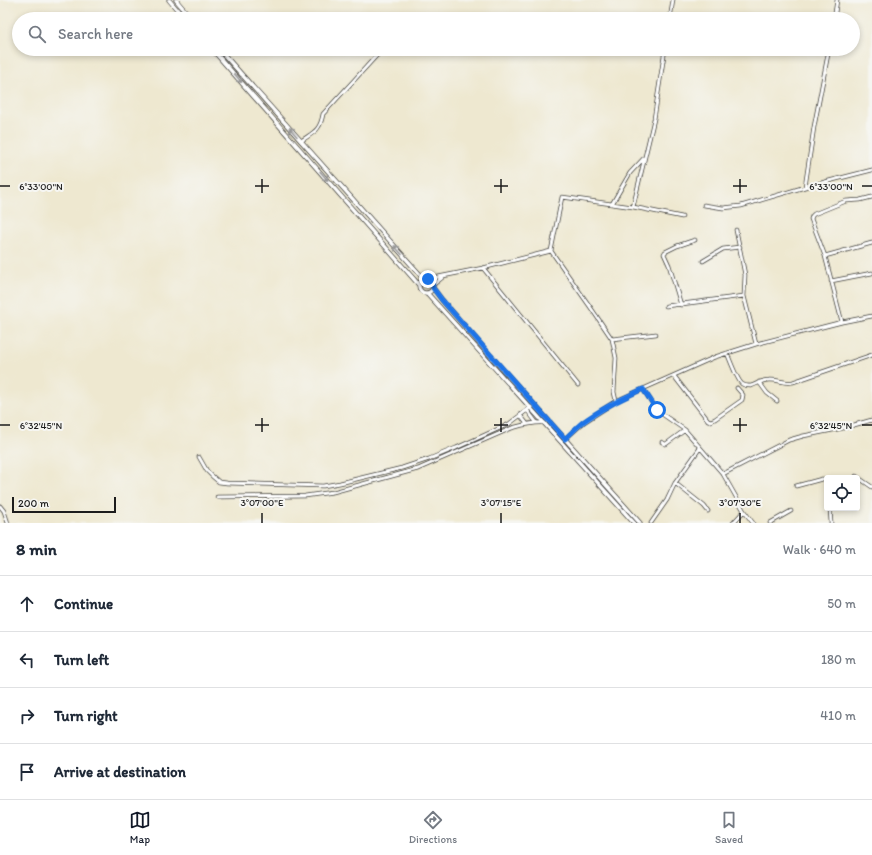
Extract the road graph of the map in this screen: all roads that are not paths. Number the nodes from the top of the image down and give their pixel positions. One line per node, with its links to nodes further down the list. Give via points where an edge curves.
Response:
1 (169, 0): 5 (street)
2 (176, 0): 6 (street)
3 (673, 0): 7 (street)
4 (837, 0): 8 (street)
5 (180, 12)
6 (186, 12)
7 (671, 12)
8 (835, 12)
9 (218, 56): 35 (street, one-way to 35)
10 (225, 56): 14 (street, one-way to 10)
11 (376, 56): 14 (street, via 323,114 317,130)
12 (664, 56): 15 (street)
13 (828, 56): 17 (street)
14 (301, 141): 33 (street, one-way to 14)
15 (645, 157): 19 (street, via 630,173); 21 (street)
16 (872, 170): 17 (street)
17 (805, 187): 20 (street, via 741,206 723,208)
18 (872, 197): 28 (street, via 846,201 812,216)
19 (612, 204): 21 (street); 27 (street, via 562,197)
20 (704, 205)
21 (633, 207): 22 (street)
22 (682, 218)
23 (736, 230): 26 (street)
24 (695, 240): 39 (street, via 664,254)
25 (872, 243): 28 (street)
26 (740, 248): 29 (street, via 723,250); 38 (street, via 745,275)
27 (551, 251): 30 (street); 44 (street)
28 (825, 256): 34 (street)
29 (703, 261)
30 (483, 268): 32 (street); 50 (street)
31 (872, 273): 34 (street)
32 (444, 276): 33 (street); 36 (street)
33 (426, 279): 35 (street); 36 (street, via 432,281)
34 (831, 281): 42 (street)
35 (419, 285): 37 (street, via 422,292)
36 (433, 287): 37 (street); 63 (street)
37 (427, 292): 55 (street)
38 (744, 296): 39 (street); 45 (street)
39 (681, 305): 40 (street)
40 (666, 306)
41 (872, 316): 42 (street)
42 (842, 322): 45 (street)
43 (656, 334): 44 (street)
44 (612, 339): 53 (street, via 616,358)
45 (756, 344): 46 (street)
46 (726, 354): 48 (street); 49 (street, via 743,385)
47 (872, 355): 49 (street, via 793,382)
48 (674, 376): 51 (street, via 711,421 742,400 743,395); 52 (street)
49 (759, 382): 54 (street)
50 (578, 385)
51 (737, 388)
52 (643, 389): 53 (street); 62 (street, via 657,410)
53 (616, 401): 63 (street, via 584,422)
54 (777, 401)
55 (531, 407): 56 (street); 60 (street)
56 (527, 410): 57 (street); 59 (street)
57 (520, 415): 61 (street); 66 (street, via 509,424 429,459 402,468 322,486 219,482 207,471)
58 (872, 420): 67 (street, via 790,440)
59 (536, 422): 60 (street); 61 (street)
60 (545, 423): 80 (street)
61 (527, 424): 73 (street, via 512,428 418,469 333,492 305,496)
62 (685, 430): 64 (street, via 666,444); 65 (street)
63 (565, 439): 81 (street)
64 (662, 442)
65 (700, 448): 67 (street); 70 (street)
66 (199, 457)
67 (723, 474): 76 (street)
68 (824, 479): 71 (street)
69 (860, 479): 72 (street)
70 (675, 483): 75 (street); 82 (street)
71 (796, 486)
72 (872, 487)
73 (217, 496)
74 (0, 506): 79 (street)
75 (708, 511)
76 (744, 511): 83 (street); 84 (street)
77 (791, 511): 85 (street)
78 (830, 511): 86 (street)
79 (8, 523)
80 (634, 523)
81 (640, 523)
82 (651, 523)
83 (733, 523)
84 (753, 523)
85 (770, 523)
86 (831, 523)

